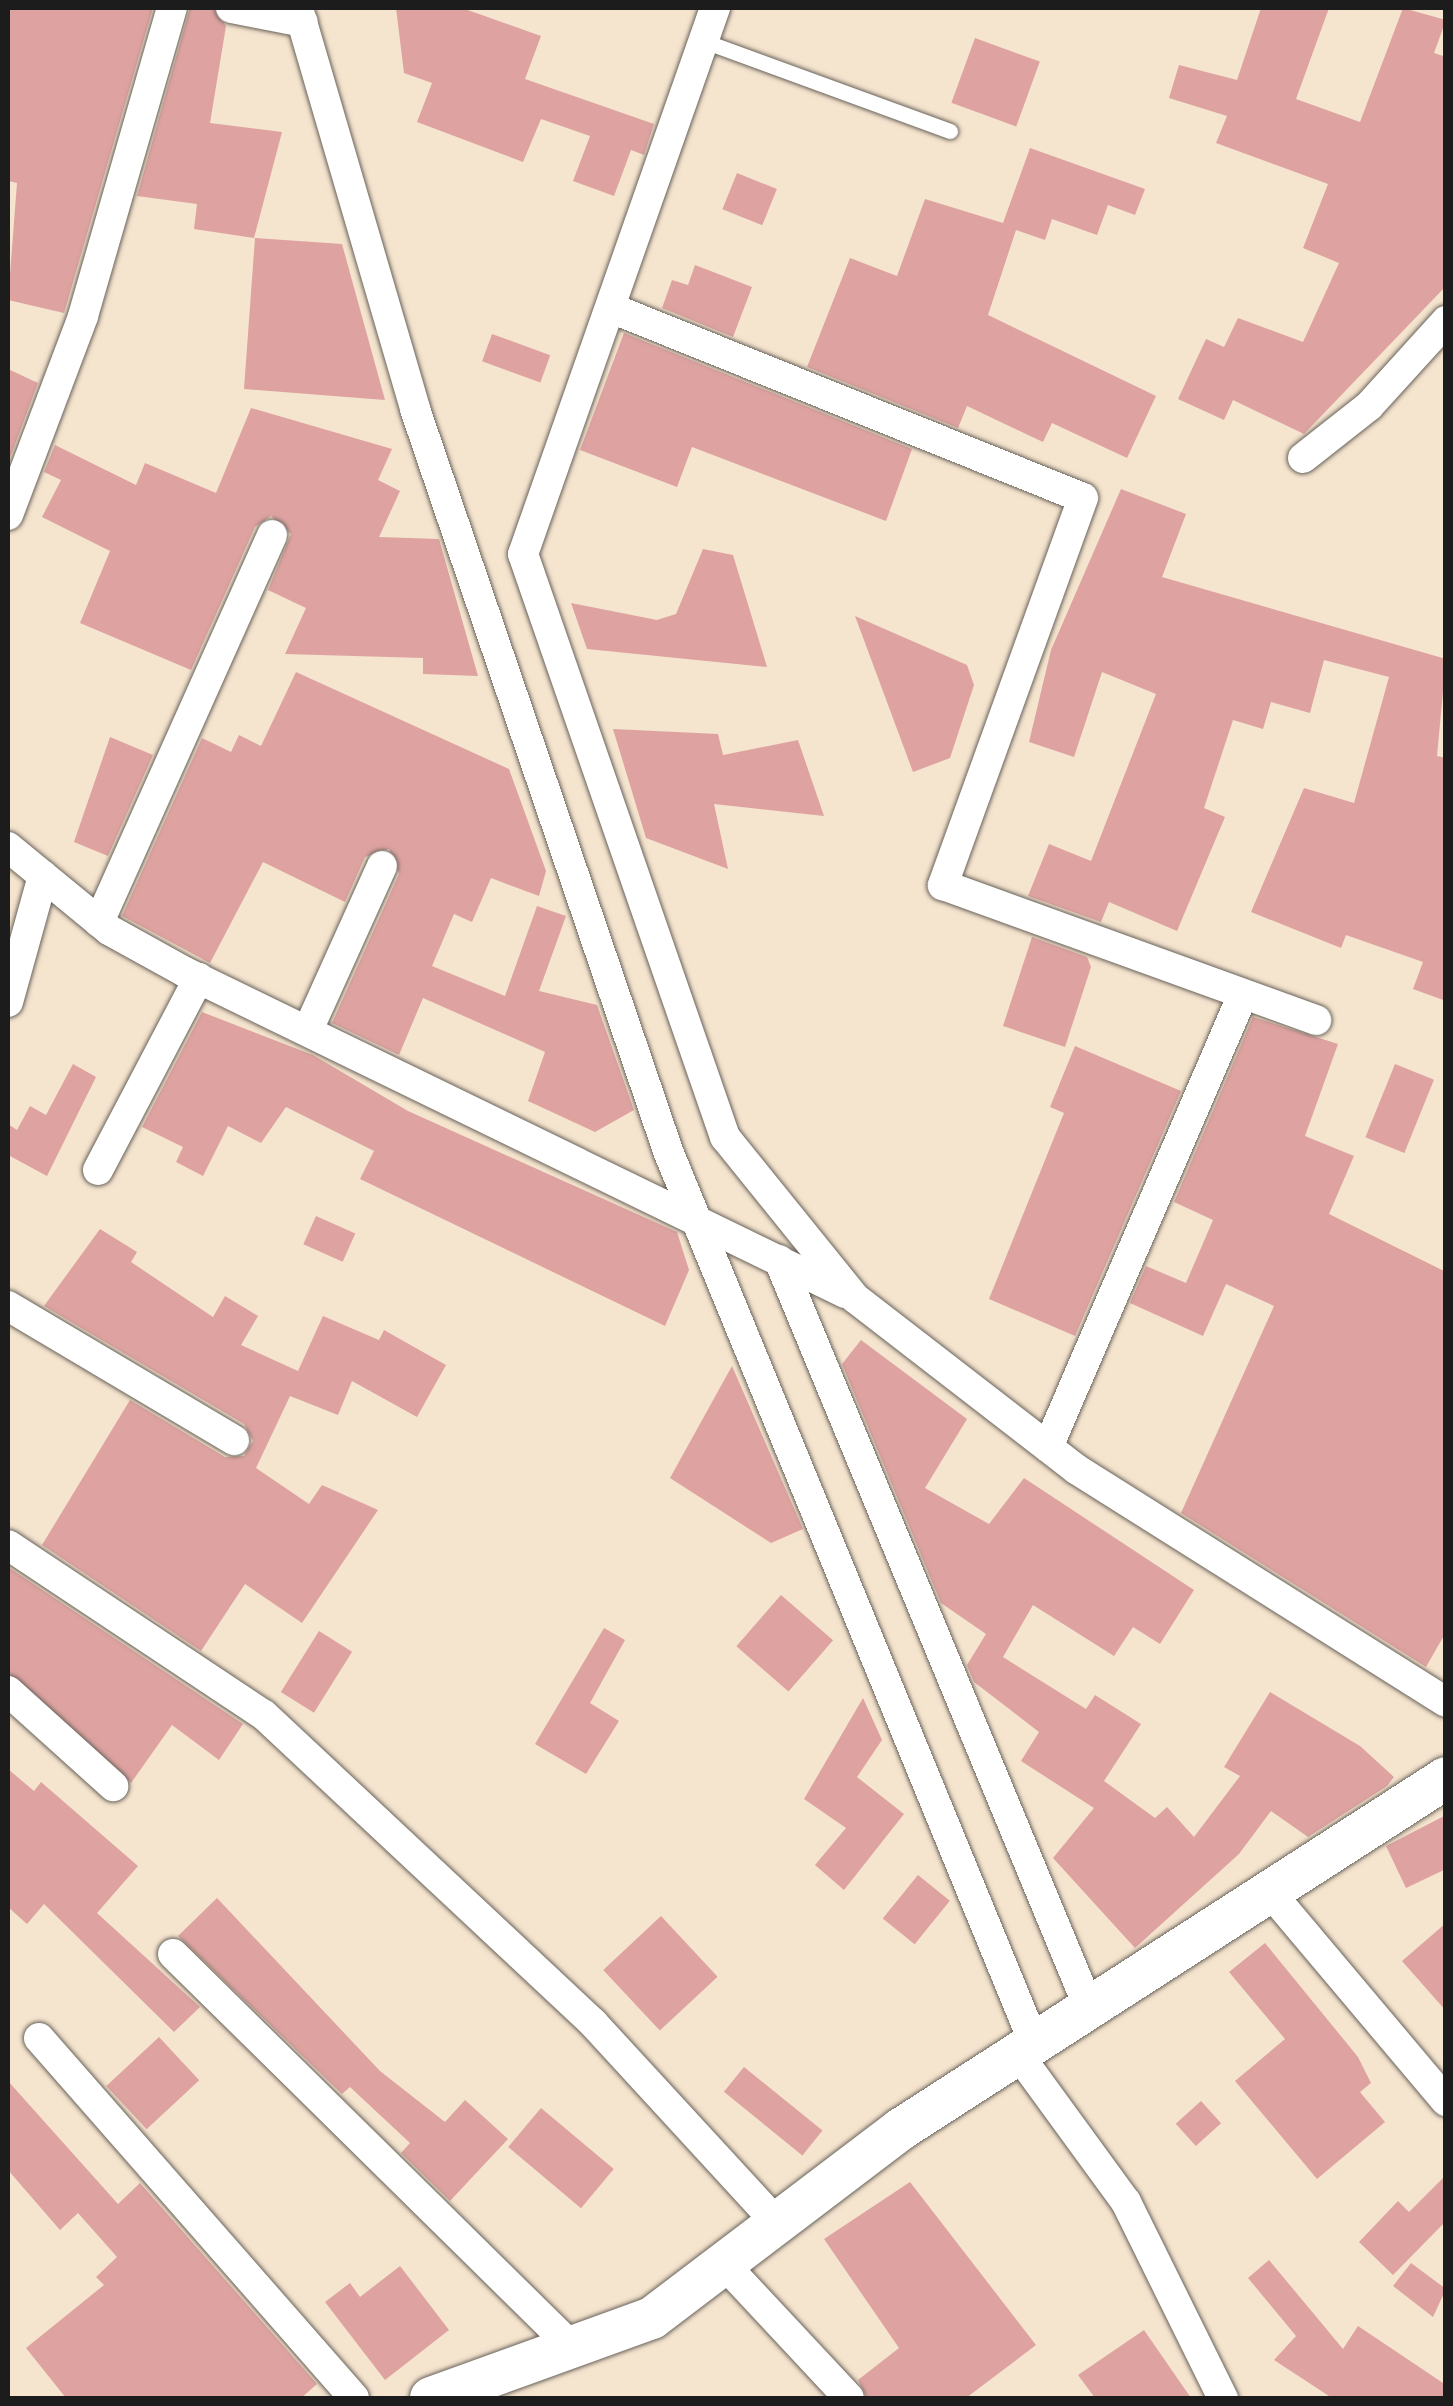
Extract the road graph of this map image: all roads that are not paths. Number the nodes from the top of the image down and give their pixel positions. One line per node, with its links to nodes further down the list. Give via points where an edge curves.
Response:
1 (172, 8): 10 (street, via 83,316)
2 (231, 8): 4 (street)
3 (714, 8): 5 (street)
4 (300, 15): 22 (street, via 415,409)
5 (704, 41): 6 (lane); 7 (street)
6 (950, 131)
7 (616, 310): 17 (street, via 1084,498 943,885); 24 (street, via 523,554 725,1137)
8 (1446, 321): 9 (street, via 1369,406)
9 (1303, 458)
10 (8, 515)
11 (272, 536): 15 (street)
12 (8, 847): 14 (street)
13 (382, 866): 20 (street)
14 (43, 876): 15 (street); 18 (street)
15 (99, 922): 16 (street)
16 (199, 978): 20 (street); 21 (street)
17 (1243, 994): 19 (street); 27 (street)
18 (8, 1002)
19 (1316, 1020)
20 (308, 1030): 22 (street)
21 (98, 1170)
22 (699, 1220): 23 (street); 37 (street)
23 (779, 1260): 24 (street); 35 (street)
24 (855, 1298): 27 (street)
25 (8, 1306): 26 (street)
26 (234, 1440)
27 (1048, 1447): 30 (street)
28 (8, 1545): 39 (street, via 264,1716 593,2023)
29 (8, 1692): 32 (street)
30 (1446, 1702)
31 (1446, 1778): 33 (street)
32 (113, 1786)
33 (1269, 1892): 35 (street); 38 (street)
34 (173, 1954): 41 (street)
35 (1089, 2008): 37 (street)
36 (40, 2038): 42 (street)
37 (1026, 2048): 39 (street); 45 (street, via 1126,2202)
38 (1446, 2101)
39 (776, 2223): 40 (street)
40 (724, 2264): 41 (street, via 652,2318); 44 (street)
41 (572, 2347): 43 (street)
42 (354, 2398)
43 (431, 2398)
44 (850, 2398)
45 (1223, 2398)

